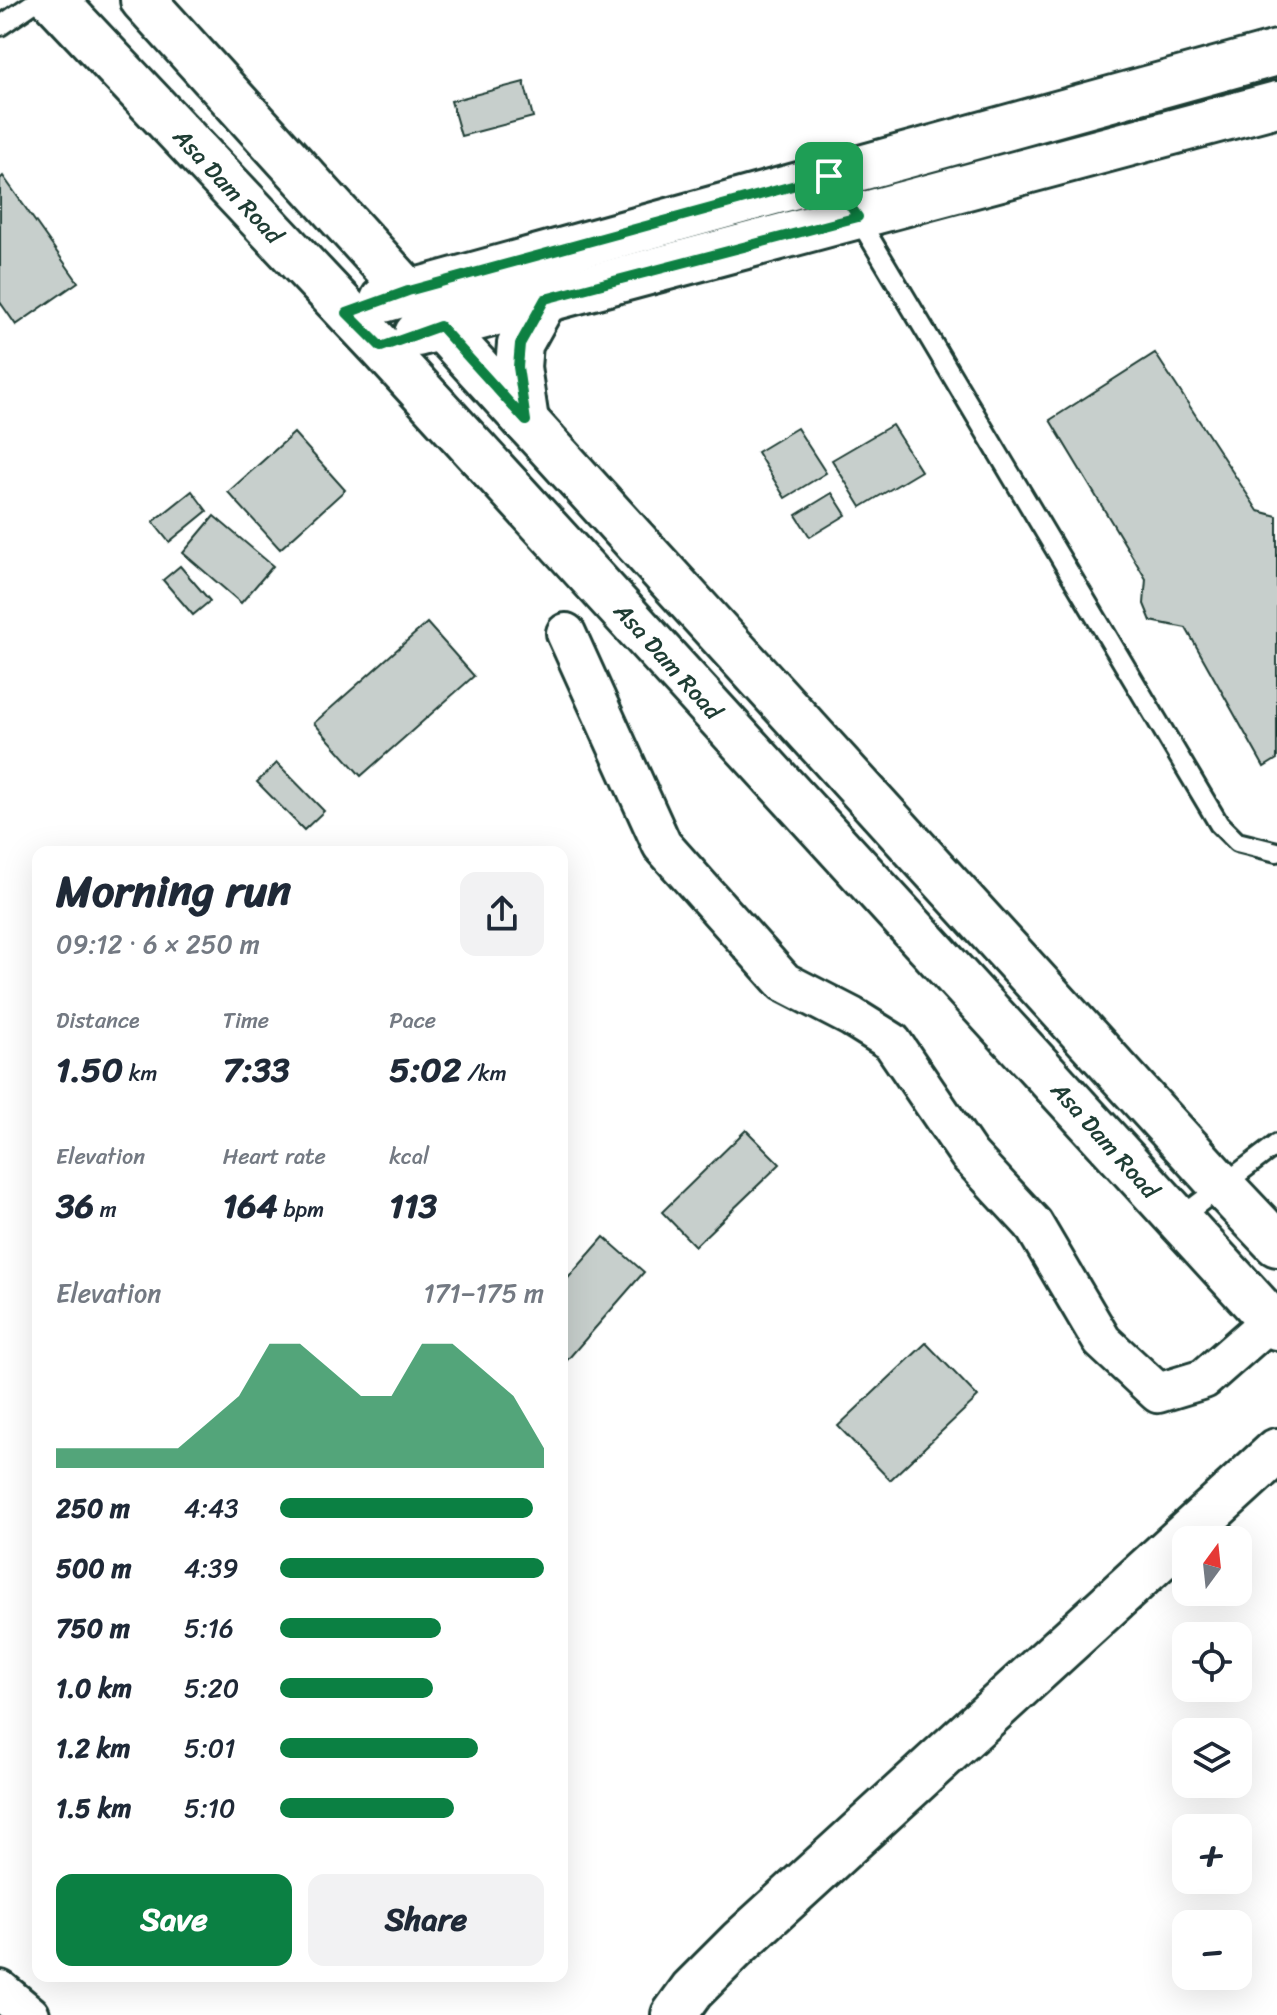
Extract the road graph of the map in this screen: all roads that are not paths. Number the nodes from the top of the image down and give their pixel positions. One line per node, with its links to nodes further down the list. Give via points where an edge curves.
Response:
1 (38, 0): 4 (lane)
2 (54, 0): 15 (main road, Asa Dam Road)
3 (143, 0): 11 (main road)
4 (0, 26)
5 (1277, 53): 6 (main road)
6 (1136, 91): 8 (main road); 9 (main road)
7 (1277, 104): 8 (main road)
8 (1154, 137): 10 (main road)
9 (829, 176): 10 (lane); 12 (main road)
10 (858, 217): 14 (main road); 20 (lane, via 1219,824 1237,842)
11 (347, 223): 12 (main road, via 415,254); 13 (main road)
12 (487, 269): 13 (main road)
13 (408, 291): 15 (main road); 16 (main road)
14 (545, 299): 16 (main road); 18 (main road, via 520,344)
15 (347, 313): 17 (main road, Asa Dam Road)
16 (440, 326): 17 (main road); 18 (main road)
17 (381, 347): 23 (main road, Asa Dam Road)
18 (526, 421): 22 (main road)
19 (566, 633): 25 (street, via 662,845 784,982 892,1042 969,1155 1033,1224 1102,1341 1158,1393 1204,1379)
20 (1277, 852)
21 (1277, 1144): 22 (lane)
22 (1221, 1185): 23 (lane); 24 (main road)
23 (1177, 1220): 25 (main road, Asa Dam Road)
24 (1277, 1244)
25 (1274, 1324)
26 (1277, 1451): 29 (main road, via 740,1942)
27 (0, 1990): 28 (street)
28 (30, 2015)
29 (674, 2015)

